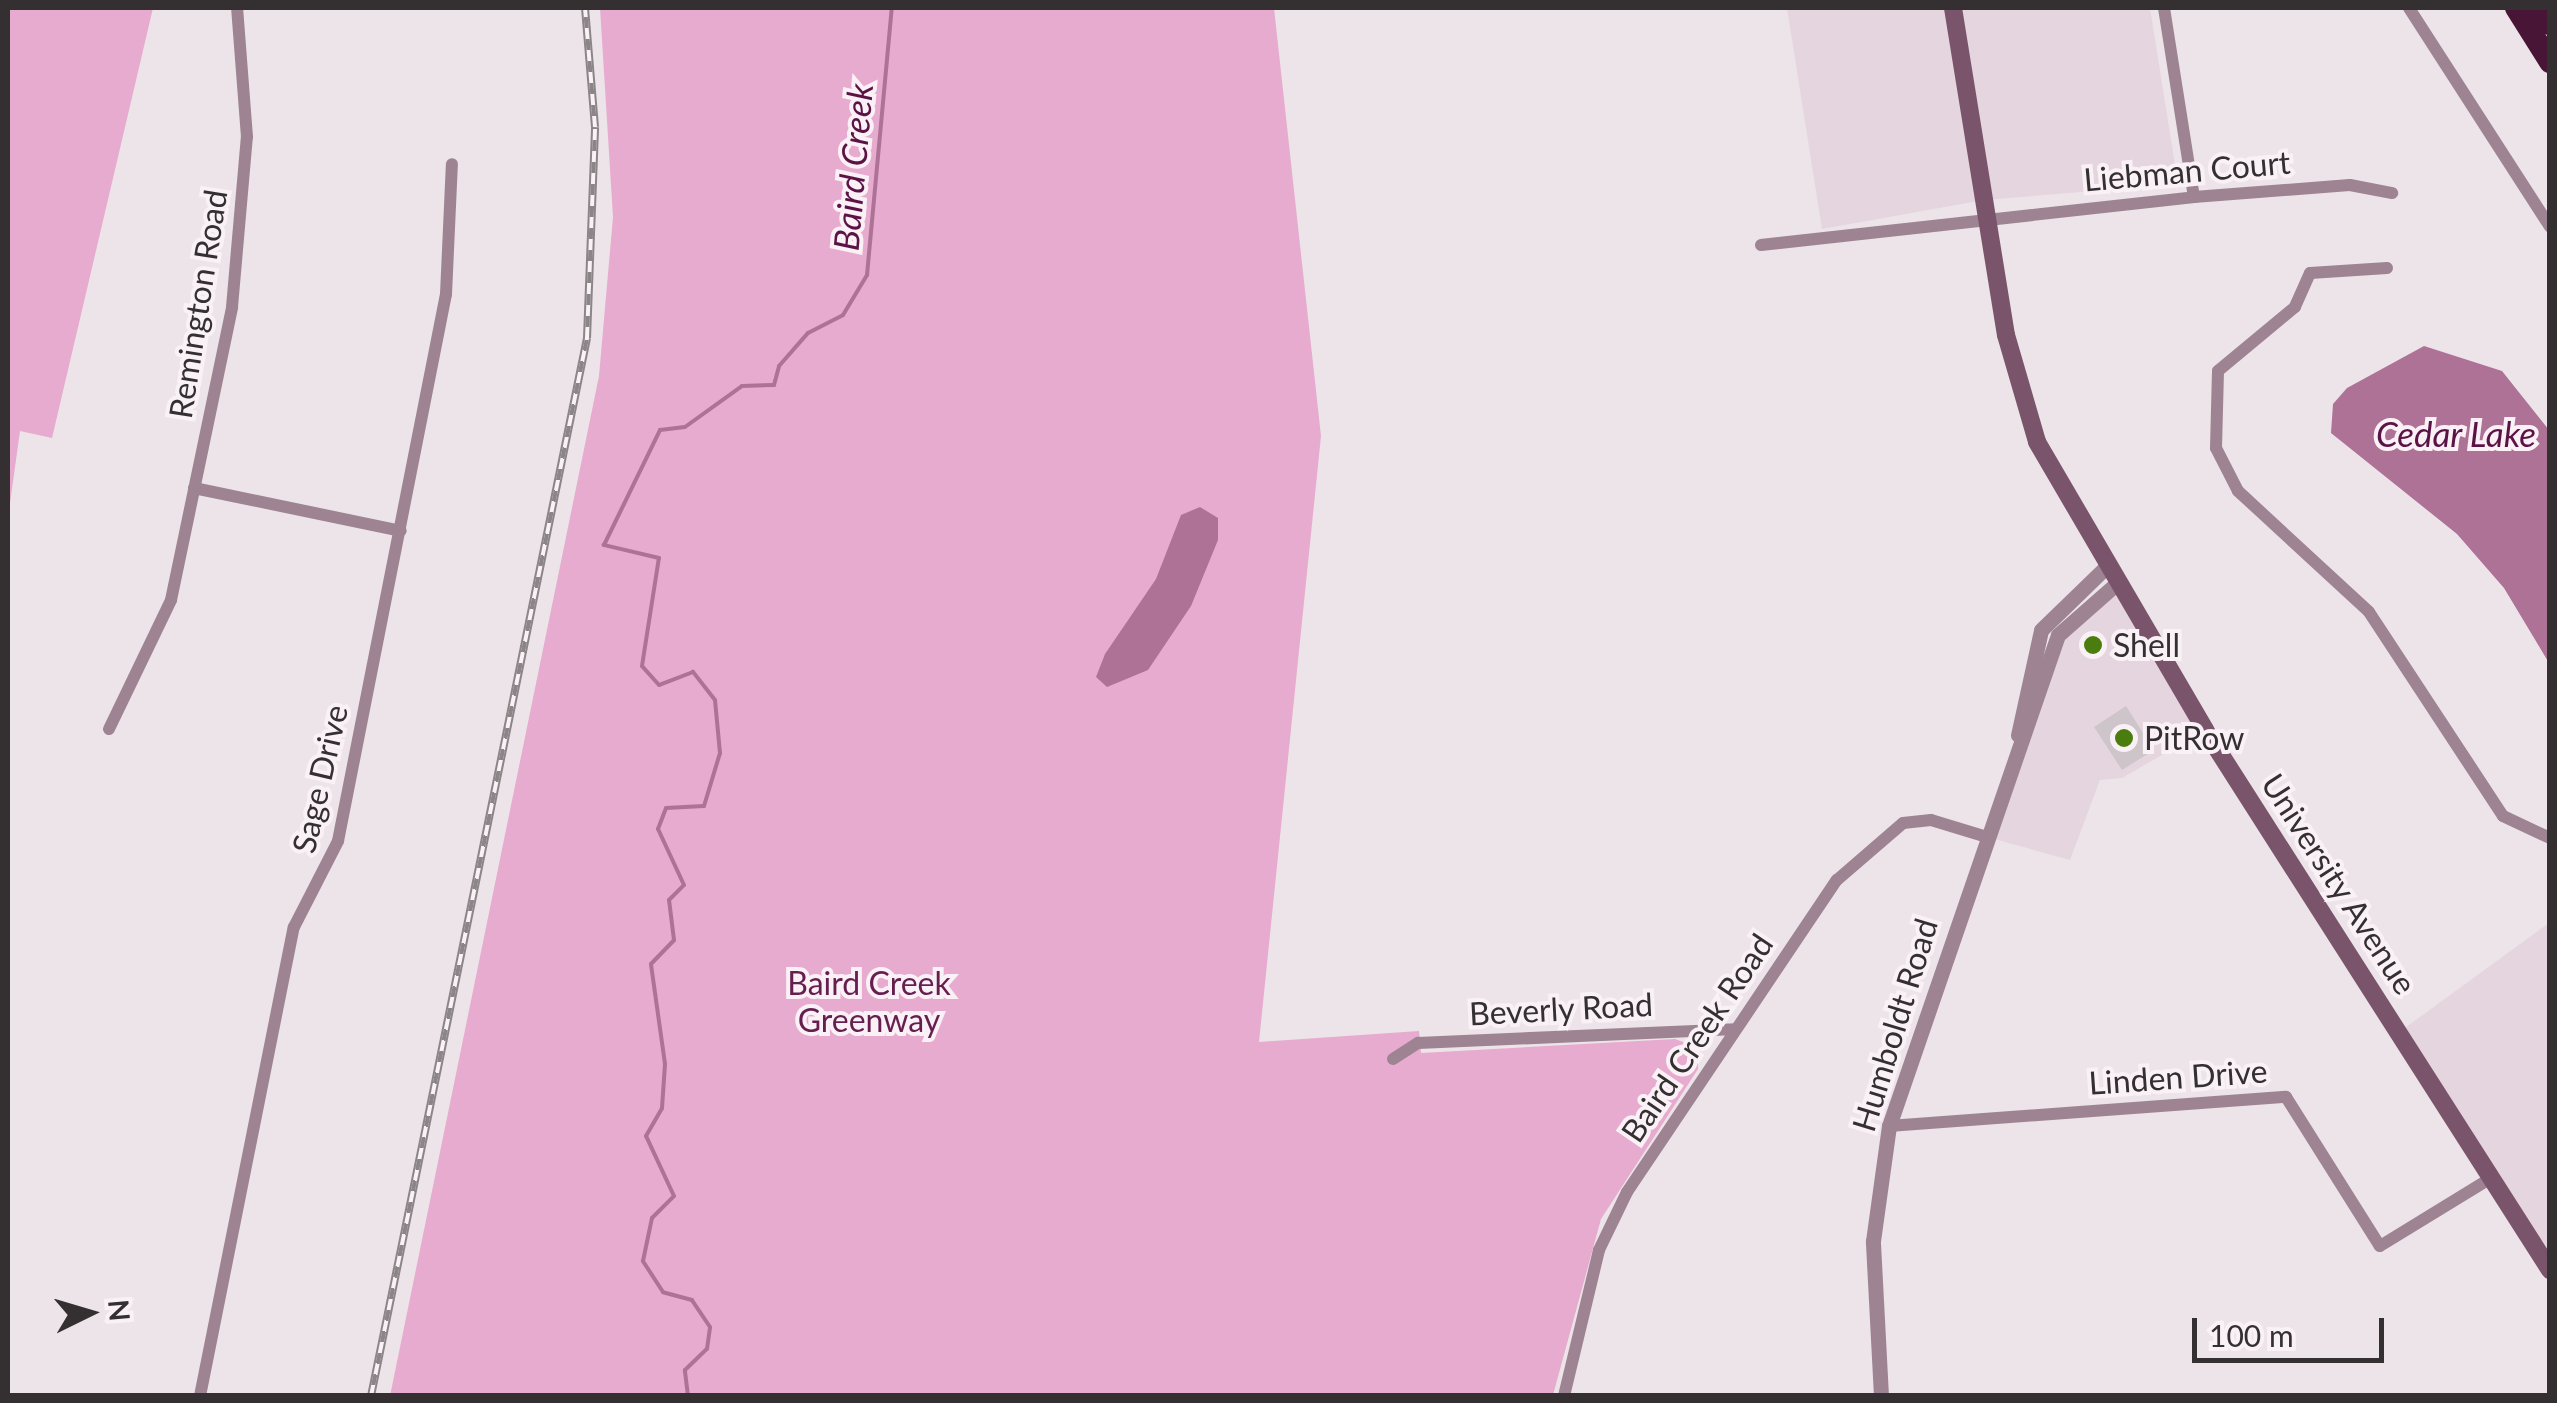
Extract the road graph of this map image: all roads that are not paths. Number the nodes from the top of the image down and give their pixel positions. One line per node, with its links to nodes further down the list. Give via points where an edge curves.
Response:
1 (237, 8): 16 (street, Remington Road, via 245,226)
2 (1954, 8): 12 (main road, University Avenue)
3 (2164, 8): 11 (street)
4 (2409, 8): 13 (street)
5 (2516, 8): 8 (highway)
6 (2537, 8): 7 (highway)
7 (2550, 24)
8 (2550, 62)
9 (452, 164): 17 (street, Sage Drive, via 448,278)
10 (2392, 193): 11 (street, Liebman Court, via 2350,186)
11 (2194, 197): 12 (street, Liebman Court)
12 (1986, 214): 14 (street, Liebman Court); 18 (main road, University Avenue, via 2006,335 2038,442)
13 (2550, 227)
14 (1761, 245)
15 (2388, 268): 23 (street, via 2310,273 2295,307 2218,371 2216,448 2238,491 2368,612 2503,816)
16 (194, 488): 17 (street); 20 (street, Remington Road, via 170,600)
17 (401, 531): 29 (street, Sage Drive, via 338,841 294,927)
18 (2106, 566): 19 (main road, University Avenue); 21 (street, Humboldt Road, via 2041,630)
19 (2117, 583): 21 (street, Humboldt Road, via 2064,625); 27 (main road, University Avenue)
20 (109, 729)
21 (2018, 740): 22 (street, Humboldt Road)
22 (1984, 836): 24 (street, Baird Creek Road, via 1916,820 1876,839); 26 (street, Humboldt Road)
23 (2550, 838)
24 (1736, 1029): 25 (street, Beverly Road, via 1418,1043); 30 (street, Baird Creek Road, via 1611,1223)
25 (1392, 1060)
26 (1889, 1126): 27 (street, Linden Drive, via 2286,1097 2380,1246); 31 (street, Humboldt Road, via 1874,1241)
27 (2491, 1178): 28 (main road, University Avenue)
28 (2550, 1270)
29 (200, 1396)
30 (1564, 1396)
31 (1881, 1396)

